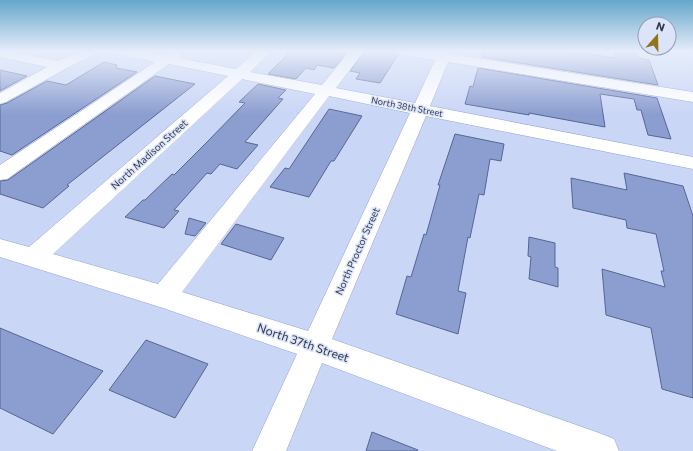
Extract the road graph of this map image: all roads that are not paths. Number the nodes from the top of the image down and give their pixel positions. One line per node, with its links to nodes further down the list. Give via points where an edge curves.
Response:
1 (49, 72): 11 (street)
2 (148, 72): 14 (street)
3 (231, 72): 8 (street, North 38th Street)
4 (240, 72): 8 (street, North Madison Street)
5 (341, 72): 9 (street)
6 (437, 72): 12 (street, North Proctor Street)
7 (549, 72): 10 (street)
8 (238, 74): 9 (street, North 38th Street); 16 (street, North Madison Street)
9 (326, 90): 12 (street, North 38th Street); 17 (street)
10 (693, 97)
11 (0, 100)
12 (420, 109): 13 (street, North 38th Street); 18 (street, North Proctor Street)
13 (693, 163)
14 (0, 174)
15 (0, 248): 16 (street, North 37th Street)
16 (33, 258): 17 (street, North 37th Street)
17 (163, 297): 18 (street, North 37th Street)
18 (315, 347): 19 (street, North Proctor Street); 20 (street, North 37th Street)
19 (269, 451)
20 (602, 451)

